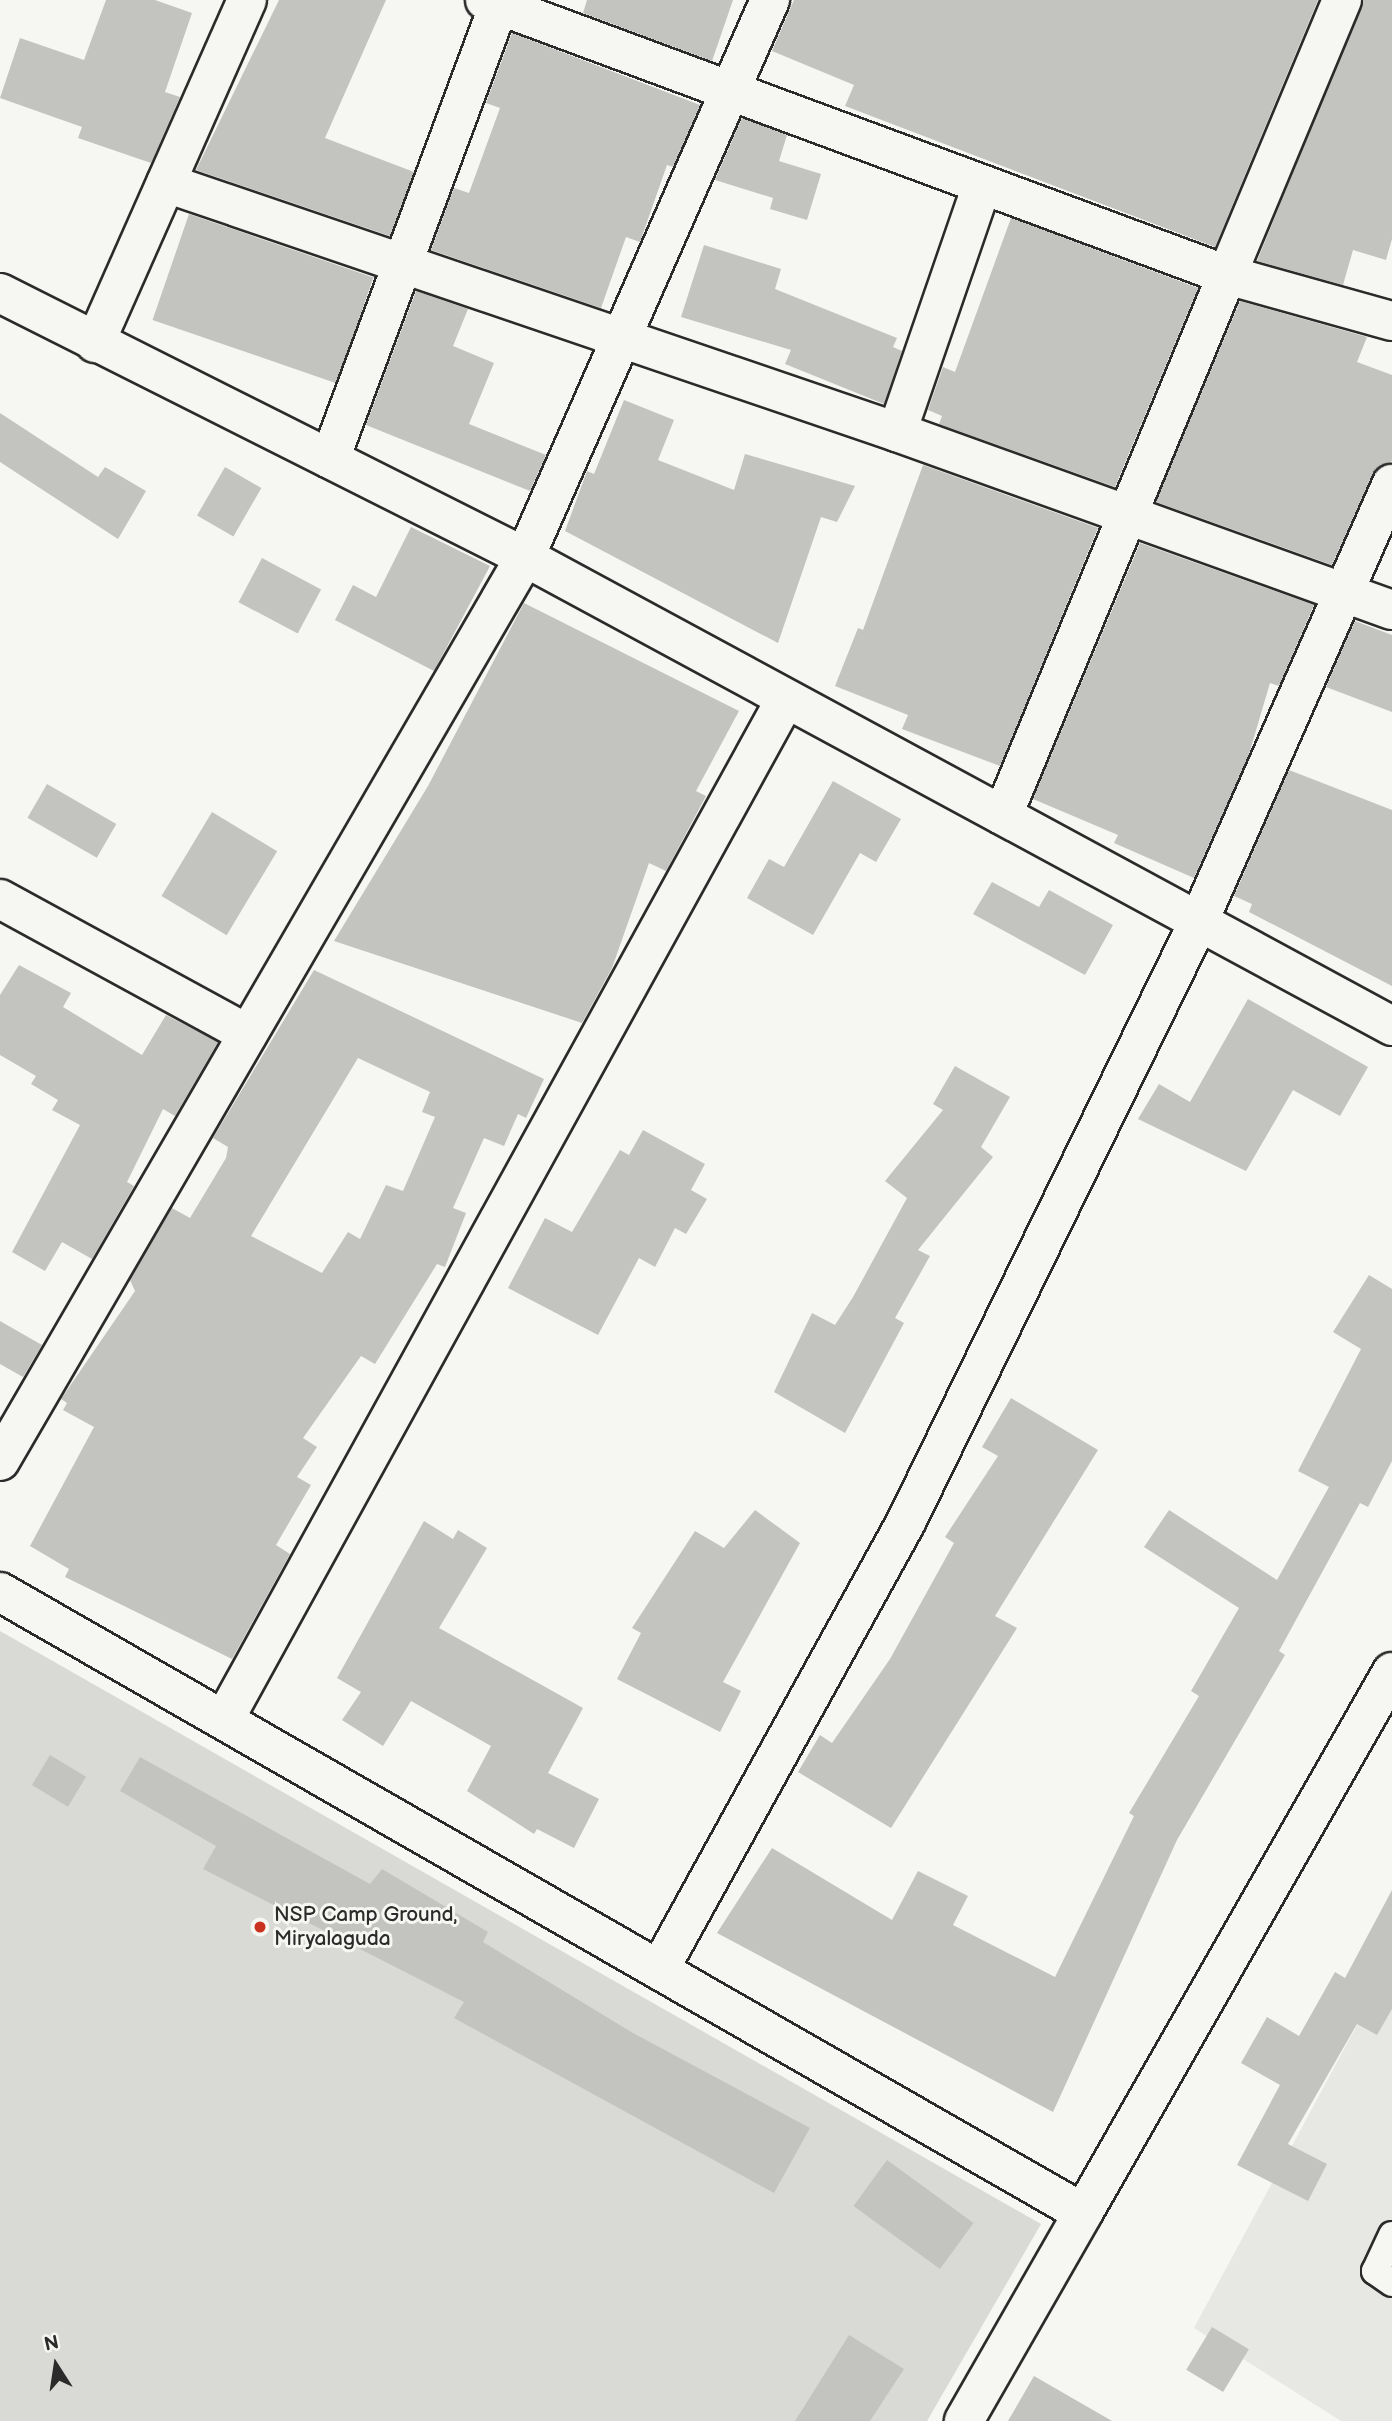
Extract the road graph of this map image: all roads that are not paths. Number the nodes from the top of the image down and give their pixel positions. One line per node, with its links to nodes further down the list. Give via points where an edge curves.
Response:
1 (247, 0): 6 (street)
2 (771, 0): 5 (street)
3 (1342, 0): 9 (street)
4 (495, 2): 5 (street); 8 (street)
5 (734, 94): 7 (street); 13 (street)
6 (166, 183): 8 (street); 12 (street)
7 (981, 188): 9 (street); 14 (street)
8 (401, 267): 13 (street); 15 (street)
9 (1227, 275): 11 (street); 17 (street)
10 (0, 293): 12 (street)
11 (1392, 321)
12 (94, 343): 15 (street)
13 (621, 343): 14 (street); 18 (street)
14 (897, 432): 17 (street)
15 (330, 459): 18 (street)
16 (1392, 484): 19 (street)
17 (1127, 517): 19 (street); 22 (street)
18 (525, 557): 21 (street); 26 (street)
19 (1347, 595): 20 (street); 24 (street)
20 (1392, 610)
21 (784, 702): 22 (street); 30 (street)
22 (1003, 816): 24 (street)
23 (0, 899): 26 (street)
24 (1198, 923): 25 (street); 31 (street, via 906,1522)
25 (1392, 1026)
26 (248, 1034): 27 (street)
27 (0, 1461)
28 (0, 1592): 30 (street)
29 (1392, 1672): 32 (street)
30 (225, 1718): 31 (street)
31 (659, 1970): 32 (street)
32 (1083, 2213): 35 (street)
33 (1392, 2235): 34 (lane, via 1375,2271)
34 (1392, 2283)
35 (964, 2421)

